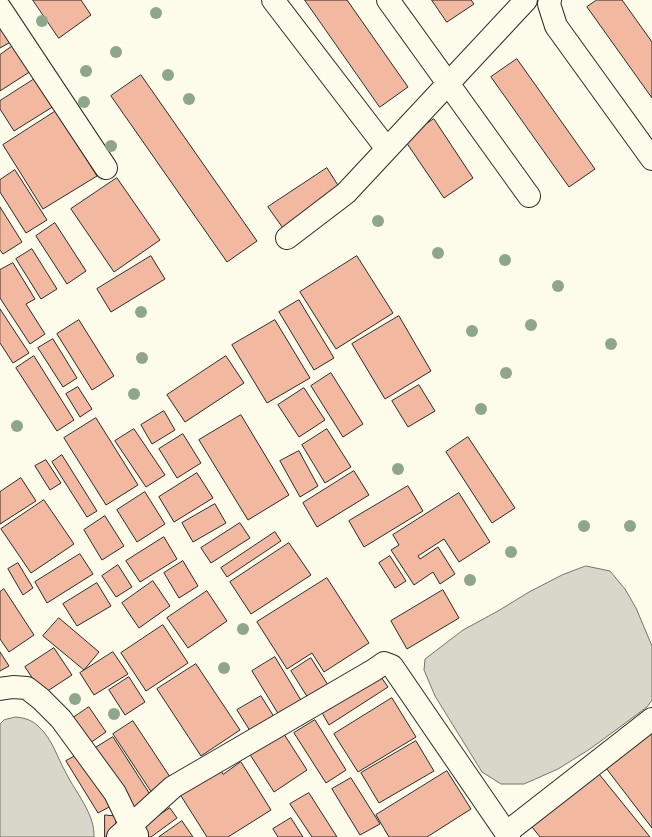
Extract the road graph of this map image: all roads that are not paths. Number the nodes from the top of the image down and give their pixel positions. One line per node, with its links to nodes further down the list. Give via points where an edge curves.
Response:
1 (272, 0): 7 (street)
2 (388, 0): 6 (street)
3 (526, 0): 6 (street)
4 (550, 0): 8 (street, via 556,26)
5 (0, 8): 9 (street)
6 (448, 83): 7 (street); 10 (street)
7 (387, 149): 11 (street, via 346,193)
8 (652, 159)
9 (106, 168)
10 (529, 196)
11 (287, 238)
12 (0, 689): 14 (street, via 28,688 61,719 115,793)
13 (652, 719): 15 (street)
14 (129, 833): 15 (street, via 173,787 384,663 392,666)
15 (507, 835)

